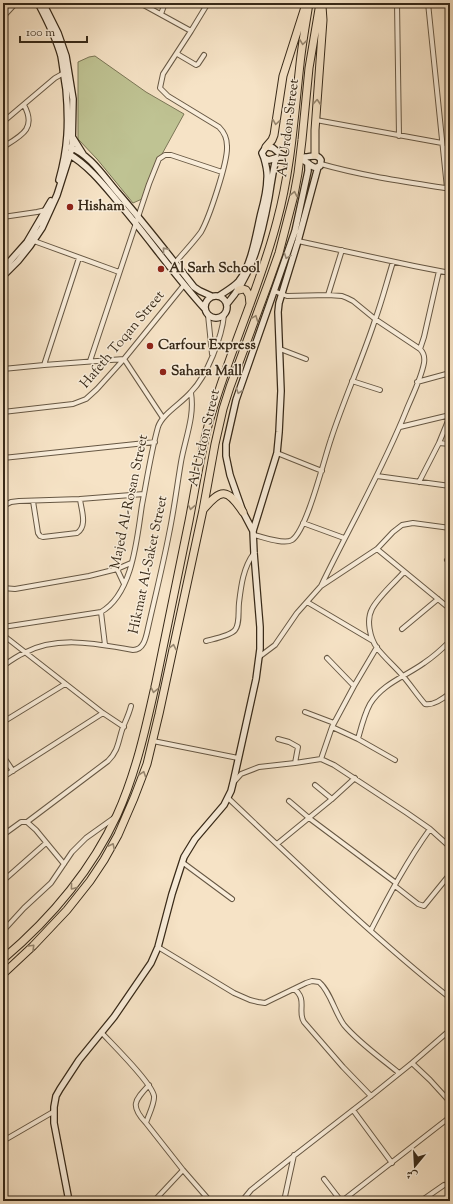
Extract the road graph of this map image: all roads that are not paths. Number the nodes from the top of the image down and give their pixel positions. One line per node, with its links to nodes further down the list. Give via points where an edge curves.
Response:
1 (16, 3): 12 (street)
2 (38, 3): 16 (street, via 54,36)
3 (43, 3): 21 (street, via 66,56 73,99)
4 (140, 3): 11 (street)
5 (165, 3): 11 (street)
6 (208, 3): 13 (street)
7 (307, 3): 25 (highway, one-way to 25, via 283,76 274,134); 60 (highway, Al-Urdon Street, one-way to 60, via 286,188)
8 (321, 3): 18 (highway, one-way to 8, via 323,20); 94 (highway, Al-Urdon Street, one-way to 8, via 223,409 279,253 294,195 309,68)
9 (397, 3): 20 (street)
10 (428, 3): 23 (street)
11 (161, 14): 13 (street)
12 (3, 17)
13 (192, 31): 14 (street)
14 (177, 53): 15 (street, via 196,65); 36 (street, via 163,74 160,88 222,130 228,147)
15 (204, 55)
16 (64, 73): 17 (street); 26 (street)
17 (24, 105): 19 (street); 24 (street, via 29,117 26,129 19,138)
18 (316, 120): 20 (street); 29 (highway)
19 (3, 122)
20 (399, 136): 23 (street)
21 (72, 137): 26 (street); 28 (street)
22 (450, 142): 27 (street)
23 (442, 143): 27 (street)
24 (3, 147)
25 (266, 147): 30 (street, via 273,148); 31 (street, via 262,153)
26 (69, 150): 28 (street); 33 (street); 34 (street); 38 (street)
27 (443, 152): 37 (street)
28 (83, 154): 40 (street)
29 (315, 155): 32 (street); 35 (street, via 321,160)
30 (281, 157): 31 (street, via 269,160); 53 (street, via 273,169 254,259)
31 (264, 158): 58 (street, via 267,180 251,255 238,281)
32 (305, 160): 35 (street, via 312,167); 54 (street, one-way to 54, via 308,171 295,231)
33 (67, 166): 34 (street); 38 (street, via 62,183)
34 (85, 166): 40 (street)
35 (320, 166): 37 (street); 42 (street)
36 (222, 172): 40 (street, via 165,155 159,160 148,184); 46 (street, via 203,227)
37 (448, 189)
38 (48, 211): 39 (street); 41 (street); 47 (street, via 28,242)
39 (3, 217)
40 (136, 219): 46 (street, one-way to 40); 49 (street); 52 (street)
41 (34, 241): 44 (street); 51 (street)
42 (298, 241): 43 (street); 55 (street)
43 (342, 250): 45 (street); 56 (street)
44 (79, 258): 49 (street); 70 (street)
45 (393, 262): 48 (street); 63 (street)
46 (175, 263): 57 (street, via 194,287)
47 (3, 269)
48 (439, 271): 50 (street); 65 (street)
49 (119, 272): 69 (street)
50 (450, 273)
51 (3, 276)
52 (184, 285): 61 (street); 67 (street, Hafeth Toqan Street)
53 (239, 290): 59 (street); 60 (highway, via 248,292)
54 (274, 291): 55 (street); 95 (street, one-way to 95, via 236,400 226,444 230,475)
55 (281, 294): 56 (street); 64 (street, via 278,312)
56 (328, 295): 63 (street, via 347,298)
57 (212, 296): 58 (street); 61 (street, via 206,302)
58 (219, 296): 59 (street)
59 (227, 304): 62 (street)
60 (250, 304): 150 (highway, Al-Urdon Street, one-way to 150, via 208,424 149,713 138,756)
61 (206, 312): 62 (street, via 214,318); 66 (street)
62 (224, 315): 66 (street, Majed Al-Rosan Street, via 224,323)
63 (375, 319): 65 (street); 73 (street)
64 (280, 349): 68 (street); 84 (street, via 281,405)
65 (420, 349): 74 (street, via 424,362)
66 (212, 357): 76 (street, Majed Al-Rosan Street)
67 (124, 359): 69 (street); 77 (street, Hafeth Toqan Street, via 86,399 73,404); 79 (street)
68 (306, 359)
69 (90, 361): 70 (street)
70 (44, 365): 71 (street)
71 (3, 369)
72 (450, 372): 74 (street)
73 (352, 381): 75 (street); 86 (street, via 330,440)
74 (417, 382): 80 (street)
75 (380, 390)
76 (191, 393): 79 (street, Majed Al-Rosan Street); 118 (street, Hikmat Al-Saket Street, via 192,410 170,532 146,638 142,647 136,650)
77 (3, 412)
78 (450, 415): 80 (street); 82 (street)
79 (163, 418): 81 (street, Majed Al-Rosan Street)
80 (400, 427): 87 (street)
81 (155, 442): 85 (street); 90 (street, Majed Al-Rosan Street)
82 (439, 443): 83 (street); 88 (street)
83 (450, 444)
84 (277, 453): 86 (street); 98 (street)
85 (3, 458)
86 (322, 471): 96 (street)
87 (377, 476): 88 (street); 99 (street)
88 (419, 482): 89 (street)
89 (450, 486)
90 (144, 494): 91 (street); 102 (street, Majed Al-Rosan Street)
91 (80, 499): 92 (street); 92 (street, via 83,523 80,530 43,537 38,532)
92 (33, 501): 93 (street, via 11,502)
93 (3, 506)
94 (203, 510): 95 (highway, via 222,494 231,496); 136 (highway, Al-Urdon Street, one-way to 94)
95 (243, 512): 98 (street)
96 (303, 523): 98 (street, via 289,542); 99 (street)
97 (450, 528): 100 (street, via 407,523 393,532)
98 (253, 533): 101 (street)
99 (344, 538): 106 (street)
100 (377, 549): 104 (street); 106 (street)
101 (254, 554): 115 (street, via 246,565 236,628 232,633); 121 (street, via 260,627)
102 (131, 563): 103 (street); 105 (street, Majed Al-Rosan Street)
103 (117, 569): 105 (street); 107 (street, via 45,584 15,589)
104 (404, 572): 108 (street); 116 (street, via 372,609 369,620)
105 (124, 584): 111 (street, Majed Al-Rosan Street, via 112,604)
106 (321, 586): 109 (street)
107 (3, 588)
108 (438, 599): 110 (street); 113 (street)
109 (307, 602): 116 (street); 121 (street, via 291,620 275,645)
110 (450, 609)
111 (101, 612): 112 (street); 118 (street)
112 (3, 627)
113 (402, 629)
114 (3, 635): 120 (street)
115 (206, 641)
116 (373, 641): 119 (street)
117 (450, 641): 124 (street, via 424,663)
118 (105, 645): 120 (street, Hikmat Al-Saket Street, via 55,643)
119 (377, 647): 124 (street); 126 (street)
120 (25, 652): 123 (street, Hikmat Al-Saket Street); 125 (street)
121 (259, 657): 138 (street)
122 (327, 658): 126 (street)
123 (3, 666)
124 (403, 676): 127 (street, via 425,704 431,704); 135 (street, via 370,704)
125 (65, 684): 130 (street); 131 (street)
126 (354, 686): 133 (street)
127 (450, 693)
128 (132, 706): 132 (street)
129 (305, 712): 133 (street)
130 (103, 713): 132 (street); 142 (street)
131 (3, 722)
132 (124, 726): 152 (street, via 116,753 108,761)
133 (333, 726): 135 (street); 139 (street)
134 (278, 739): 141 (street, via 298,747)
135 (358, 740): 140 (street)
136 (152, 741): 138 (street); 168 (highway, Al-Urdon Street, one-way to 136, via 67,910 111,849 147,764)
137 (3, 756): 142 (street)
138 (238, 758): 145 (street)
139 (321, 759): 141 (street); 144 (street)
140 (395, 760)
141 (295, 763): 145 (street, via 259,767 242,774)
142 (13, 771): 143 (street)
143 (3, 777)
144 (355, 778): 148 (street); 153 (street)
145 (233, 783): 147 (street)
146 (315, 785): 148 (street)
147 (228, 798): 156 (street); 158 (street, via 188,849)
148 (332, 799): 151 (street)
149 (289, 801): 151 (street)
150 (116, 817): 159 (street, via 86,838); 167 (highway, Al-Urdon Street, one-way to 167, via 78,880 39,926)
151 (309, 818): 156 (street); 162 (street)
152 (26, 822): 154 (street, via 21,822); 155 (street)
153 (430, 829): 157 (street); 162 (street)
154 (3, 835)
155 (46, 843): 159 (street); 161 (street)
156 (277, 844): 164 (street)
157 (450, 847)
158 (182, 862): 163 (street); 166 (street)
159 (64, 864): 165 (street, via 51,883)
160 (450, 874): 162 (street, via 424,906 418,904)
161 (3, 881)
162 (395, 884): 164 (street)
163 (232, 898)
164 (371, 930): 170 (street)
165 (3, 931)
166 (158, 947): 169 (street, via 250,1000 265,1003); 172 (street, via 148,969)
167 (3, 959)
168 (3, 974)
169 (294, 989): 174 (street, via 309,982 319,982 350,1032); 176 (street, via 301,998 304,1022)
170 (450, 998)
171 (450, 1030): 173 (street)
172 (101, 1032): 175 (street, via 143,1076); 179 (street, via 60,1089)
173 (412, 1062): 174 (street); 177 (street)
174 (399, 1073): 176 (street)
175 (148, 1085): 181 (street, via 154,1094 154,1100); 181 (street, via 136,1103 137,1111)
176 (371, 1096): 178 (street)
177 (450, 1102)
178 (353, 1110): 183 (street); 184 (street)
179 (53, 1112): 182 (street); 188 (street)
180 (450, 1117): 184 (street)
181 (146, 1123): 185 (street)
182 (3, 1141)
183 (294, 1154): 191 (street, via 251,1190); 192 (street)
184 (392, 1163): 193 (street)
185 (183, 1170): 189 (street); 190 (street)
186 (324, 1180): 193 (street)
187 (444, 1185): 194 (street)
188 (69, 1201)
189 (154, 1201)
190 (210, 1201)
191 (242, 1201)
192 (284, 1201)
193 (342, 1201)
194 (421, 1201)

